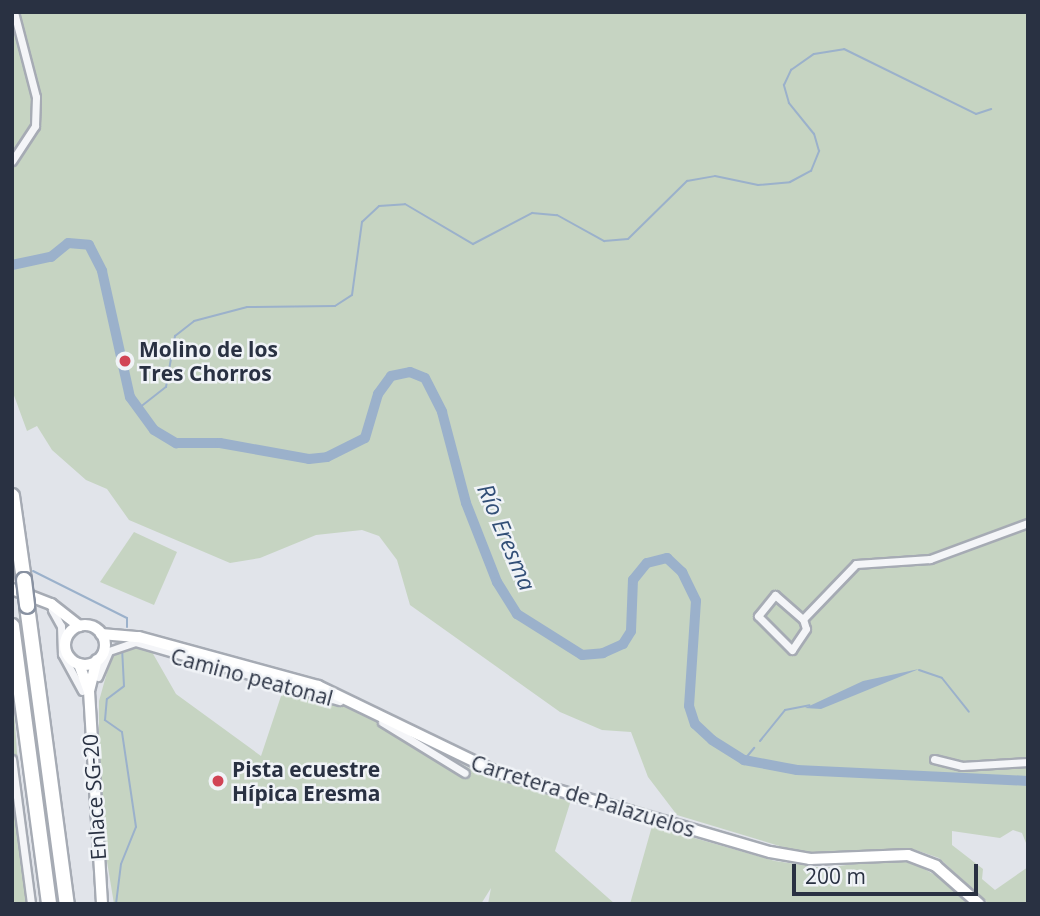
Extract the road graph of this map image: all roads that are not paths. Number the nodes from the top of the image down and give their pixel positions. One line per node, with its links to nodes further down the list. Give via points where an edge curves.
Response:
1 (15, 12): 2 (street, via 36,97 35,126)
2 (12, 161)
3 (12, 496): 5 (highway)
4 (1028, 523): 8 (street, via 930,559 856,564)
5 (18, 584): 7 (street); 25 (highway, bridge, via 27,606)
6 (12, 595): 17 (street, via 46,607 59,619 62,654)
7 (62, 613): 10 (street); 12 (street)
8 (803, 619): 8 (street, via 806,629 792,650 758,616 775,595)
9 (12, 626): 24 (highway)
10 (79, 626): 11 (street); 12 (street)
11 (101, 634): 13 (street, Carretera de Palazuelos); 14 (street)
12 (68, 635): 16 (street, via 66,653)
13 (122, 636): 14 (street); 22 (street, Carretera de Palazuelos, via 318,686 481,767 685,829 810,859 899,853 936,866)
14 (104, 648): 15 (street)
15 (97, 660): 16 (street); 17 (street, Enlace SG-20)
16 (79, 664): 17 (street, Enlace SG-20)
17 (88, 691): 21 (street, Camino peatonal, via 109,651 135,642 342,702); 26 (street, Enlace SG-20)
18 (934, 759): 20 (street, via 961,766)
19 (12, 760): 23 (street)
20 (1028, 762)
21 (466, 773)
22 (975, 901)
23 (31, 904)
24 (49, 904)
25 (67, 904)
26 (102, 904)

